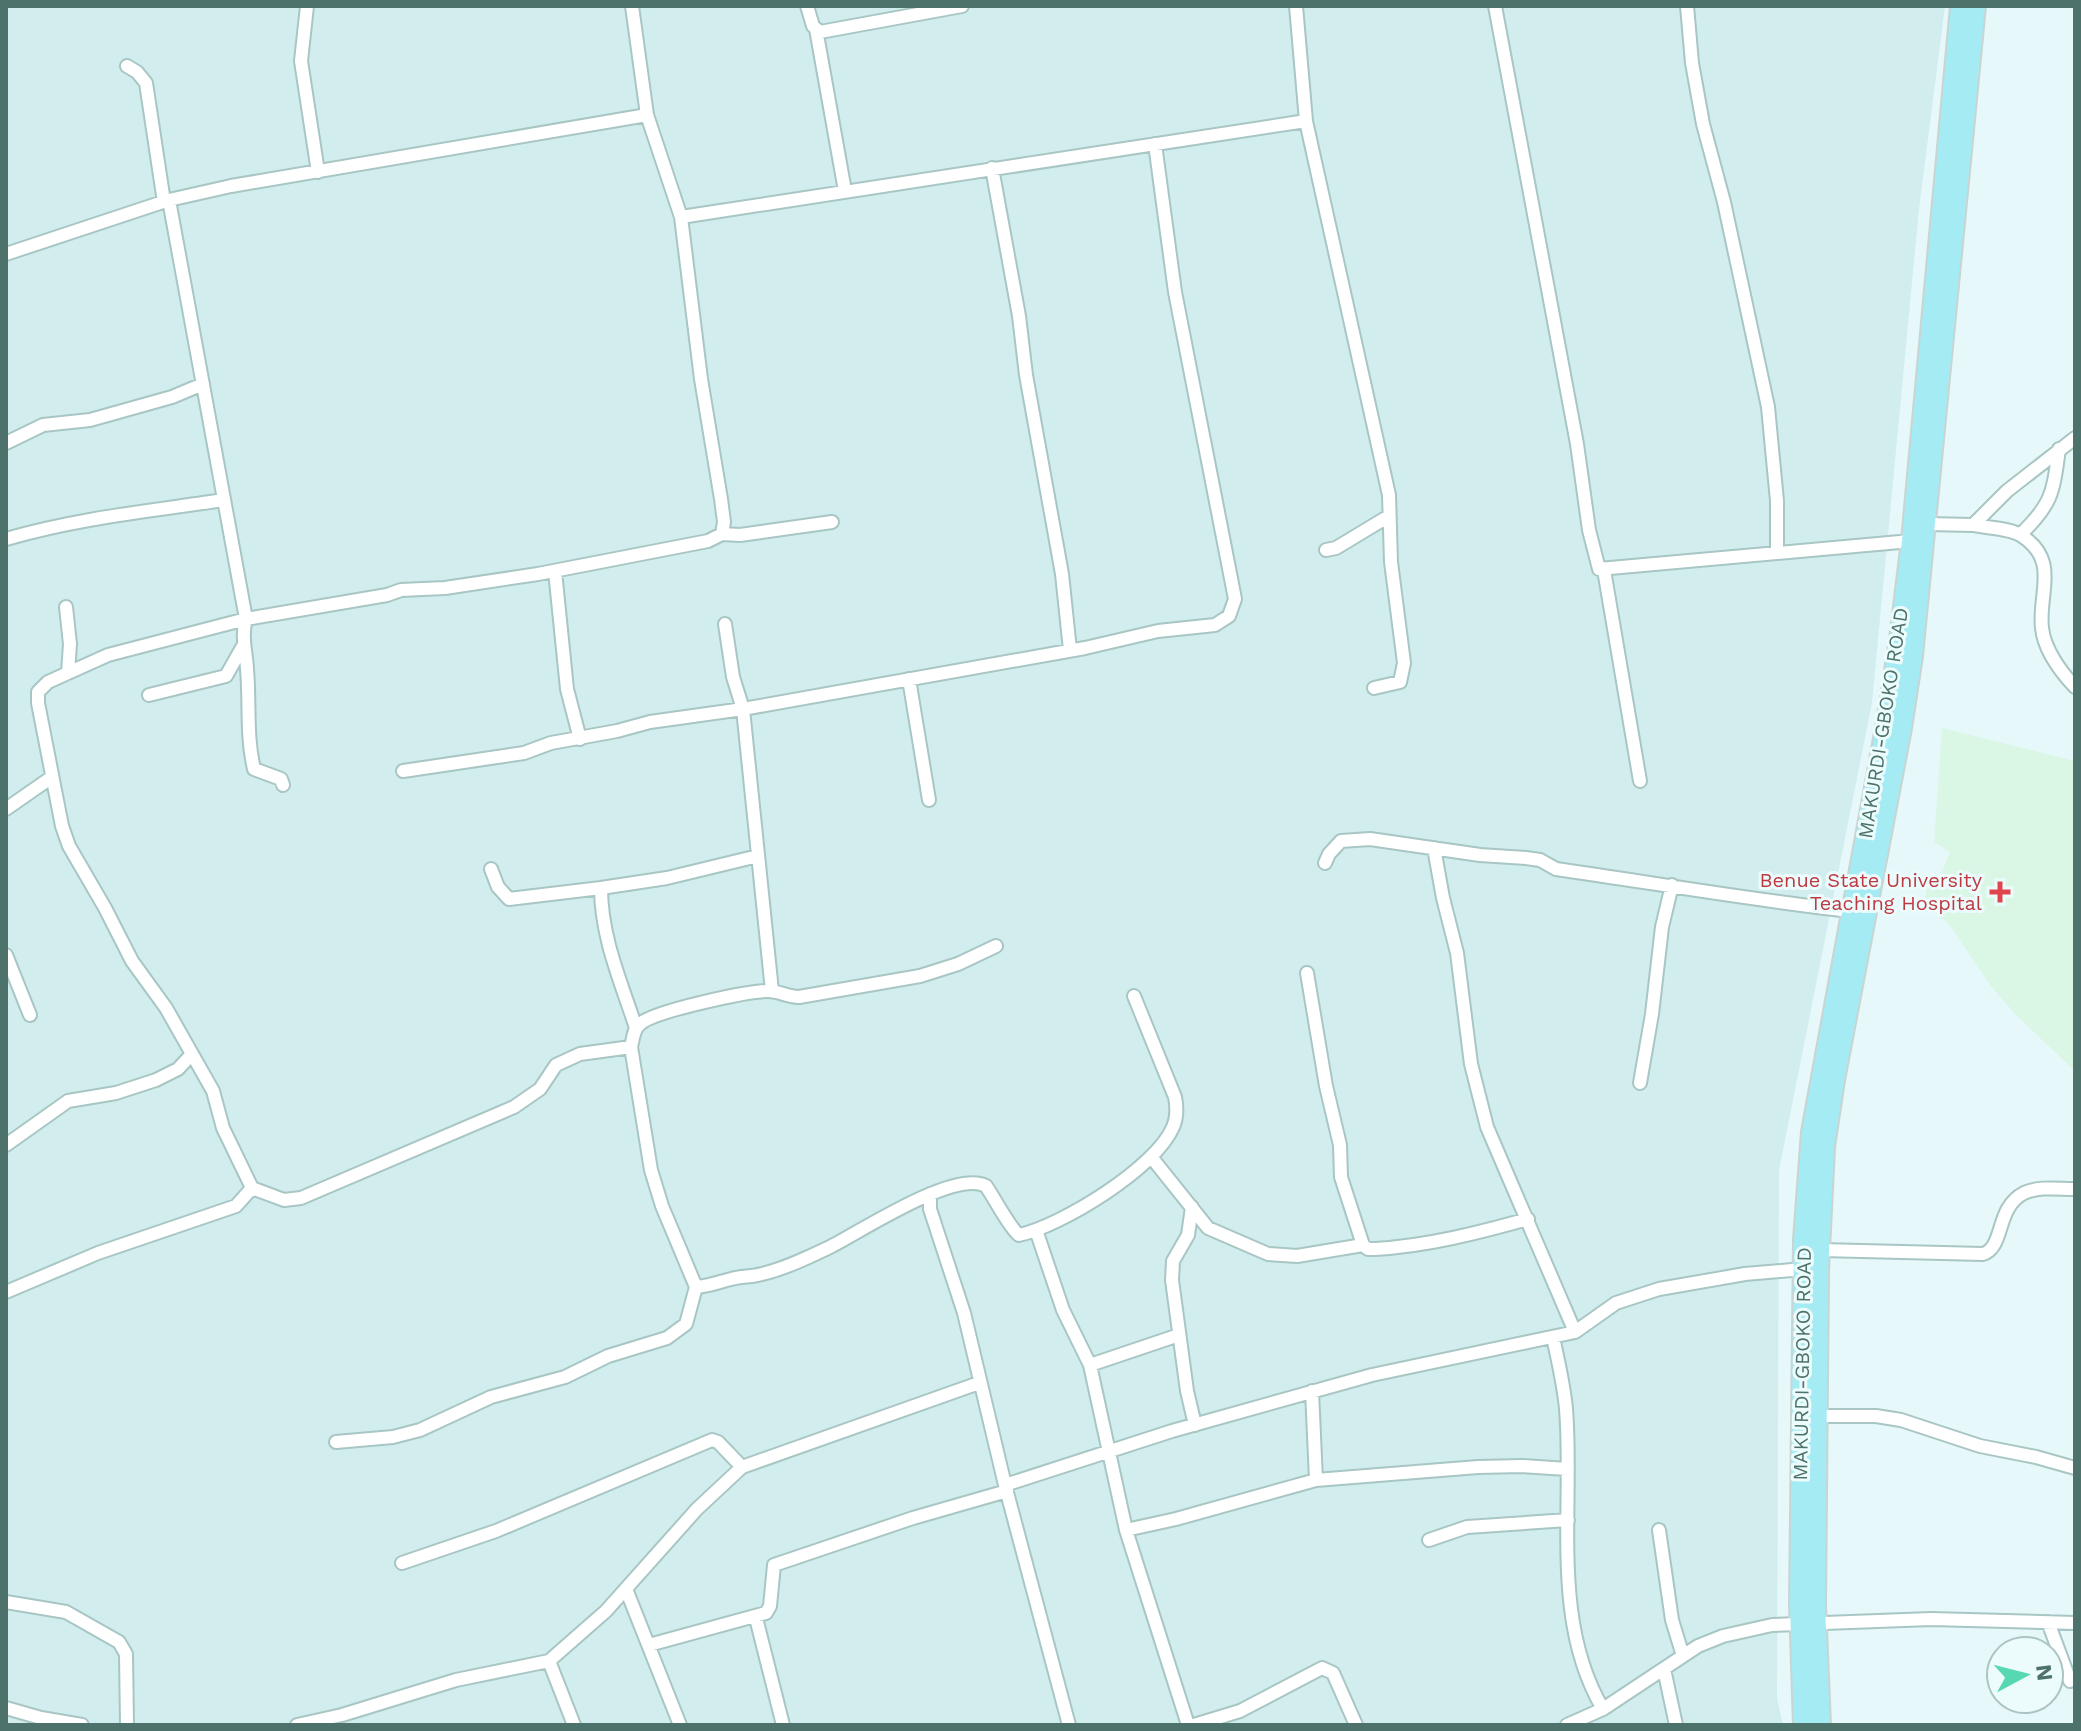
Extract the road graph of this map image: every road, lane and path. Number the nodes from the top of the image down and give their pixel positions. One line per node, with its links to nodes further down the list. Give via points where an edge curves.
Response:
1 (307, 6): 16 (street, via 301,61)
2 (632, 6): 12 (street)
3 (807, 6): 10 (street)
4 (962, 6): 10 (street)
5 (1296, 6): 13 (street)
6 (1495, 6): 36 (street, via 1589,530 1595,559)
7 (1687, 6): 35 (street, via 1700,110 1768,407)
8 (1960, 6): 33 (main road, MAKURDI-GBOKO ROAD)
9 (1976, 6): 28 (main road)
10 (816, 29): 17 (street)
11 (127, 66): 18 (street, via 146,83)
12 (647, 115): 16 (street); 19 (street)
13 (1306, 121): 14 (street); 26 (street, via 1385,471)
14 (1155, 144): 15 (street); 42 (street, via 1196,413 1235,599 1229,616 1215,625)
15 (992, 168): 17 (street); 42 (street, via 1064,586)
16 (318, 172): 18 (street)
17 (845, 191): 19 (street)
18 (166, 201): 20 (street); 21 (street)
19 (681, 217): 30 (street)
20 (6, 254)
21 (203, 384): 23 (street, via 90,420 43,425); 25 (street)
22 (2075, 438): 24 (street)
23 (6, 443)
24 (2059, 449): 29 (street); 31 (street, via 2050,501)
25 (224, 500): 32 (street, via 93,517); 39 (street)
26 (1389, 516): 34 (street); 46 (street, via 1404,663 1400,682)
27 (832, 522): 30 (street)
28 (1927, 524): 29 (street); 88 (main road, via 1902,728 1825,1147)
29 (1973, 525): 31 (street)
30 (722, 534): 37 (street)
31 (2021, 534): 45 (street, via 2045,567 2043,636)
32 (6, 539)
33 (1911, 541): 35 (street); 62 (main road, MAKURDI-GBOKO ROAD, via 1886,722)
34 (1326, 550)
35 (1777, 553): 36 (street)
36 (1604, 570): 52 (street)
37 (555, 571): 39 (street, via 401,590); 49 (street, via 567,689)
38 (66, 607): 43 (street)
39 (246, 619): 41 (street); 43 (street, via 108,655)
40 (725, 624): 48 (street)
41 (243, 646): 47 (street, via 226,676); 53 (street, via 254,769 281,779)
42 (1070, 650): 44 (street)
43 (68, 673): 51 (street, via 38,692)
44 (909, 679): 48 (street); 54 (street)
45 (2075, 687)
46 (1374, 688)
47 (149, 695)
48 (743, 709): 49 (street, via 650,722); 57 (street)
49 (580, 739): 50 (street)
50 (403, 771)
51 (52, 777): 55 (street); 71 (street, via 69,846 132,961)
52 (1640, 781)
53 (283, 785)
54 (929, 800)
55 (6, 809)
56 (1434, 848): 58 (street, via 1370,839 1341,841); 60 (street, via 1540,860 1556,869); 83 (street, via 1457,953 1474,1076 1487,1127)
57 (758, 856): 61 (street); 66 (street)
58 (1325, 863)
59 (491, 869): 61 (street, via 509,899)
60 (1672, 885): 62 (street); 74 (street)
61 (601, 888): 69 (street, via 614,968)
62 (1850, 911): 89 (main road, MAKURDI-GBOKO ROAD, via 1811,1132)
63 (996, 946): 66 (street, via 920,976 799,997)
64 (6, 955): 68 (street)
65 (1307, 973): 87 (street, via 1340,1145 1341,1177)
66 (772, 991): 69 (street, via 678,1009)
67 (1134, 996): 76 (street, via 1177,1105 1173,1127)
68 (30, 1015)
69 (636, 1028): 70 (street)
70 (631, 1047): 77 (street, via 580,1054 556,1065 540,1089 514,1107 301,1198 284,1200); 90 (street, via 651,1170)
71 (192, 1054): 72 (street); 73 (street)
72 (178, 1069): 73 (street); 75 (street, via 116,1093 68,1101)
73 (203, 1074): 77 (street)
74 (1640, 1083)
75 (6, 1145)
76 (1152, 1158): 81 (street); 85 (street, via 1087,1206)
77 (252, 1188): 91 (street, via 236,1206 98,1253)
78 (2075, 1189): 88 (street, via 2026,1192 2009,1205 1995,1245 1983,1254)
79 (930, 1194): 80 (street); 82 (street); 85 (street, via 982,1183 1016,1234)
80 (910, 1203): 82 (street); 90 (street, via 829,1248 769,1272)
81 (1192, 1207): 84 (street); 86 (street)
82 (930, 1209): 96 (street, via 964,1313)
83 (1528, 1219): 87 (street, via 1428,1243 1375,1249); 92 (street)
84 (1208, 1228): 86 (street); 87 (street, via 1268,1254 1297,1256)
85 (1036, 1230): 95 (street, via 1063,1310)
86 (1188, 1235): 93 (street, via 1173,1268)
87 (1363, 1245)
88 (1821, 1250): 98 (main road)
89 (1803, 1269): 92 (street, via 1694,1281 1634,1295); 117 (main road, MAKURDI-GBOKO ROAD)
90 (696, 1287): 100 (street, via 686,1324 667,1338 608,1356 565,1377 491,1397 420,1430)
91 (6, 1292)
92 (1575, 1332): 94 (street)
93 (1179, 1335): 95 (street); 99 (street)
94 (1553, 1337): 97 (street); 104 (street, via 1566,1408)
95 (1090, 1365): 101 (street)
96 (979, 1383): 102 (street); 106 (street)
97 (1312, 1391): 99 (street); 105 (street)
98 (1819, 1416): 103 (street, via 1901,1420 1980,1446); 117 (main road)
99 (1195, 1425): 101 (street)
100 (336, 1442)
101 (1110, 1452): 106 (street); 108 (street)
102 (742, 1467): 111 (street, via 712,1440 496,1531); 112 (street)
103 (2075, 1468)
104 (1567, 1469): 105 (street, via 1478,1467); 107 (street)
105 (1316, 1480): 108 (street)
106 (1006, 1488): 114 (street, via 774,1565 770,1606); 131 (street)
107 (1568, 1520): 110 (street, via 1467,1527); 124 (street, via 1576,1638 1583,1669)
108 (1126, 1530): 132 (street)
109 (1659, 1530): 119 (street, via 1669,1606)
110 (1429, 1540)
111 (402, 1563)
112 (626, 1589): 118 (street); 120 (street)
113 (6, 1602): 126 (street, via 66,1612 119,1642 126,1654)
114 (756, 1618): 118 (street); 130 (street)
115 (2048, 1622): 116 (street); 117 (street, via 1984,1617); 122 (street)
116 (2075, 1623)
117 (1808, 1625): 119 (street, via 1772,1625 1723,1636); 136 (main road, MAKURDI-GBOKO ROAD); 137 (main road)
118 (649, 1645): 129 (street)
119 (1683, 1656): 121 (street)
120 (549, 1661): 127 (street, via 456,1680); 128 (street)
121 (1664, 1669): 124 (street); 135 (street)
122 (2070, 1681)
123 (6, 1708): 125 (street)
124 (1603, 1709): 134 (street)
125 (82, 1725)
126 (127, 1725)
127 (297, 1725)
128 (574, 1725)
129 (680, 1725)
130 (783, 1725)
131 (1069, 1725)
132 (1191, 1725): 133 (street, via 1240,1711 1322,1668 1333,1673)
133 (1356, 1725)
134 (1567, 1725)
135 (1676, 1725)
136 (1803, 1725)
137 (1821, 1725)

